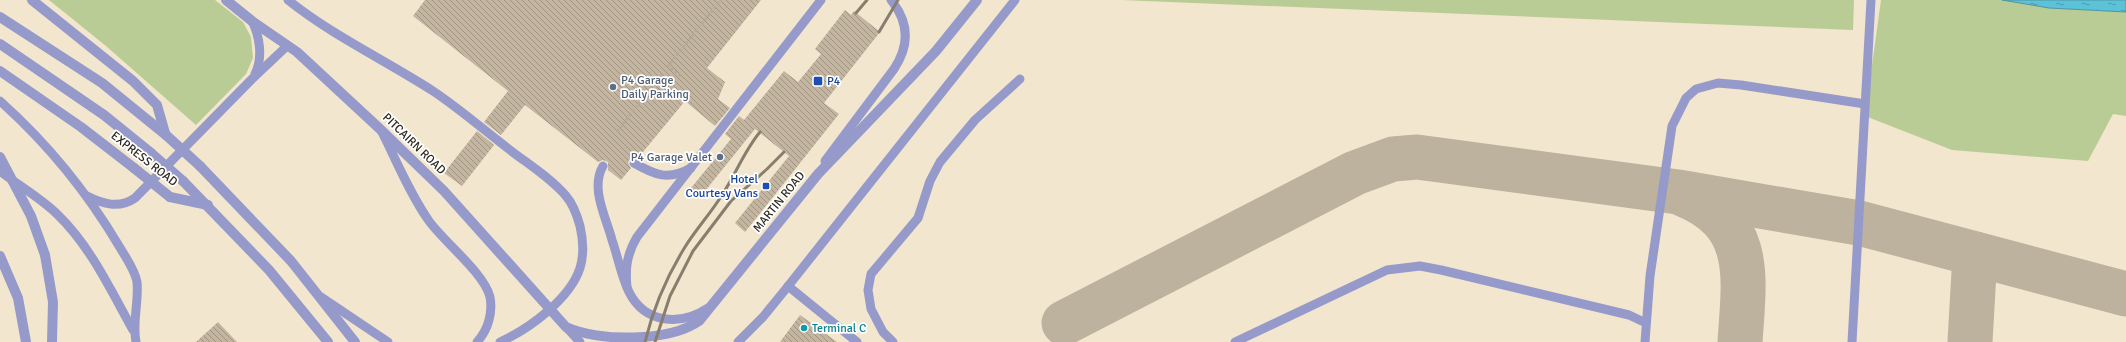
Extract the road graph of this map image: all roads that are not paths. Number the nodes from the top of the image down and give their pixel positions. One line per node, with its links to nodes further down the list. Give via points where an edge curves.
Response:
1 (32, 0): 19 (street, via 108,60 157,105)
2 (226, 0): 10 (street, PITCAIRN ROAD)
3 (288, 0): 33 (lane, via 322,26 443,98 566,196 581,231 582,258 577,276)
4 (821, 0): 23 (lane)
5 (891, 0): 25 (lane, via 906,28 905,45 899,61)
6 (977, 0): 25 (street, MARTIN ROAD, via 936,51)
7 (1871, 0): 17 (lane)
8 (1014, 1): 29 (lane)
9 (0, 17): 19 (street, via 102,83)
10 (252, 21): 12 (street, PITCAIRN ROAD); 14 (lane, via 259,38 260,55)
11 (0, 44): 27 (street, bridge, via 104,115 151,153)
12 (287, 46): 14 (lane); 18 (street, PITCAIRN ROAD, via 319,71)
13 (0, 71): 27 (street, EXPRESS ROAD, bridge, via 81,127 170,197)
14 (252, 79): 26 (lane, via 135,198 124,204 111,205)
15 (1020, 79): 48 (lane, via 975,120 940,162 930,181 918,218 871,274 868,290 870,309 883,332)
16 (0, 101): 26 (lane, via 40,139)
17 (1865, 104): 34 (lane, via 1741,85 1718,84 1696,89 1686,98 1672,126 1650,276); 51 (lane)
18 (380, 129): 33 (street, PITCAIRN ROAD, via 448,195); 43 (lane, via 429,221 487,289 491,312 486,328)
19 (166, 135): 31 (street, bridge, via 270,238)
20 (0, 157): 39 (street, bridge, via 31,216 45,255 53,302)
21 (634, 163): 23 (lane, via 654,174 662,175 677,174)
22 (603, 166): 30 (lane, via 598,177 600,198)
23 (694, 166): 30 (lane, via 633,244 626,266)
24 (0, 171): 36 (lane, via 68,225 92,258)
25 (802, 193): 32 (street, MARTIN ROAD)
26 (86, 196): 36 (lane, via 115,240 137,281)
27 (208, 205): 41 (street, via 269,270)
28 (1, 259): 38 (street, via 18,298)
29 (788, 286): 46 (lane); 47 (lane)
30 (627, 287): 32 (lane, via 636,303 651,315 662,319 685,319)
31 (319, 295): 37 (street); 42 (lane)
32 (715, 303): 35 (street, MARTIN ROAD, via 693,326 671,335 599,338)
33 (549, 310): 35 (street, PITCAIRN ROAD); 44 (lane, via 518,333)
34 (1646, 322): 49 (lane, via 1629,315 1441,270 1408,266 1387,270); 50 (lane)
35 (566, 327): 45 (lane)
36 (133, 330): 40 (lane)
37 (355, 340)
38 (26, 342)
39 (52, 342)
40 (136, 342)
41 (328, 342)
42 (388, 342)
43 (477, 342)
44 (500, 342)
45 (580, 342)
46 (738, 342)
47 (857, 342)
48 (893, 342)
49 (1235, 342)
50 (1645, 342)
51 (1852, 342)

